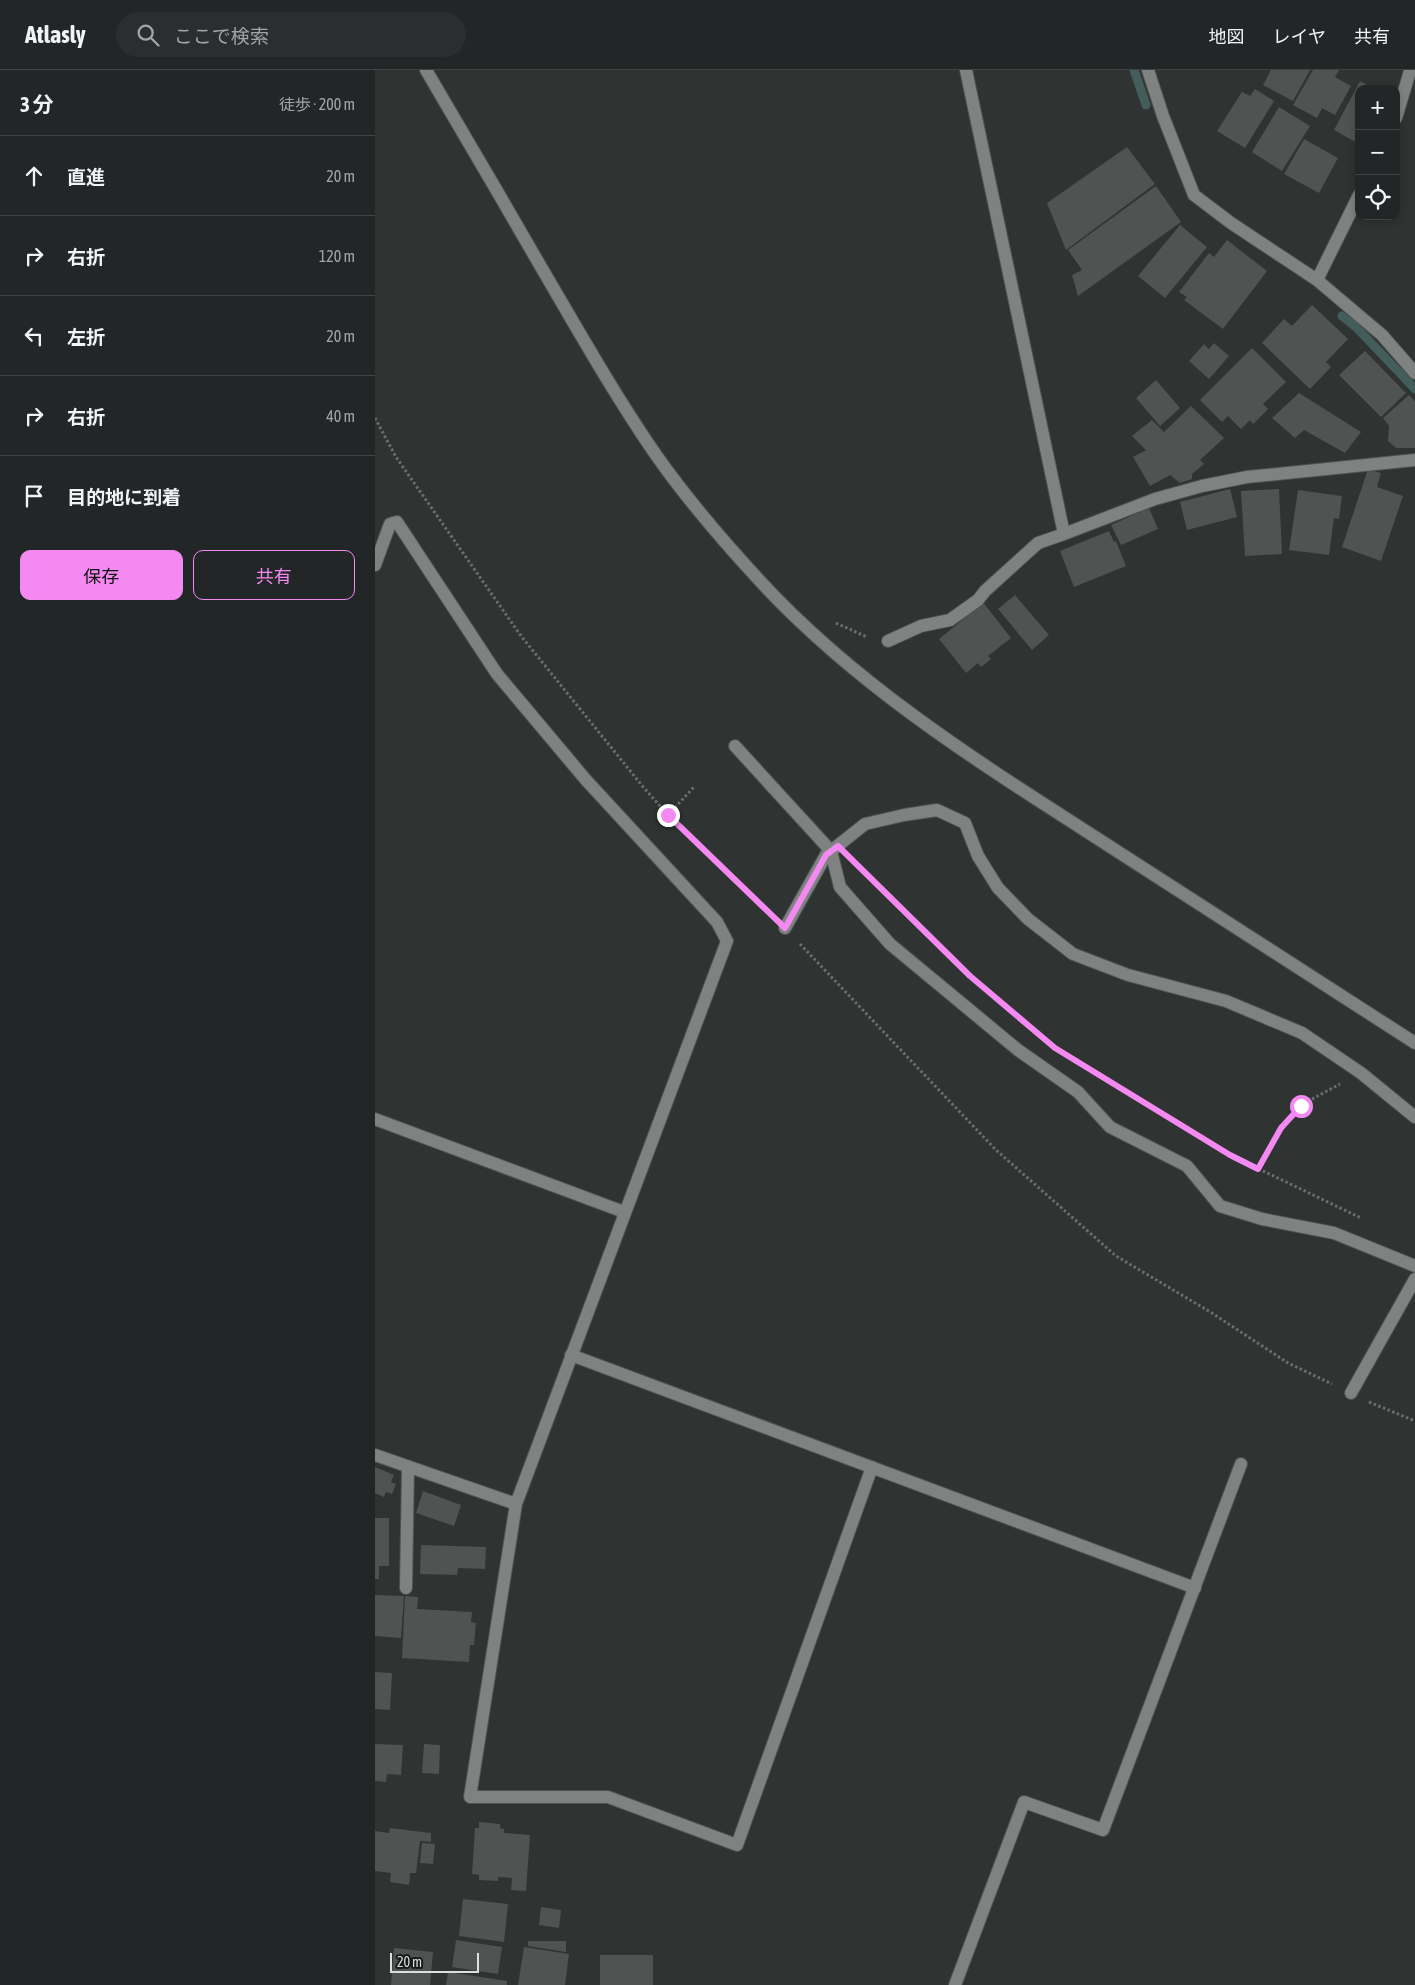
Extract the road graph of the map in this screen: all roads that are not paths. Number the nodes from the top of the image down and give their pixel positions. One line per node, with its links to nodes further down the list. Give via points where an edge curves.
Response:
1 (427, 70): 16 (street, via 586,344 657,455 721,537 803,625 892,700 973,758)
2 (966, 70): 10 (street)
3 (1148, 70): 7 (street, via 1194,195)
4 (1411, 71): 5 (street)
5 (1400, 105)
6 (1355, 203): 7 (street)
7 (1317, 280): 8 (street, via 1382,335)
8 (1415, 373)
9 (1415, 460): 10 (street, via 1238,479 1155,499)
10 (1064, 534): 12 (street, via 1038,542 979,600 951,620 921,626)
11 (375, 565): 19 (street, via 390,524 397,522 497,674 586,780 717,922 727,941)
12 (888, 641)
13 (735, 746): 14 (street)
14 (835, 848): 15 (street, via 826,855); 17 (street, via 865,824 937,810 965,823 978,856 998,888 1028,919 1073,954 1128,975 1226,1001 1302,1034 1361,1073); 20 (street, via 840,887 890,944 1018,1050 1078,1092 1110,1127 1187,1166 1220,1206 1262,1220 1334,1233)
15 (785, 928)
16 (1415, 1043)
17 (1415, 1117)
18 (375, 1119): 19 (street)
19 (624, 1212): 22 (street)
20 (1415, 1266)
21 (1415, 1279): 23 (street)
22 (571, 1355): 27 (street); 28 (street)
23 (1351, 1393)
24 (375, 1455): 26 (street)
25 (1241, 1464): 30 (street)
26 (408, 1467): 28 (street); 29 (street)
27 (872, 1467): 28 (street, via 737,1845 608,1797 470,1797); 30 (street)
28 (516, 1504)
29 (406, 1588)
30 (1195, 1588): 31 (street, via 1103,1830 1024,1802)
31 (955, 1985)

